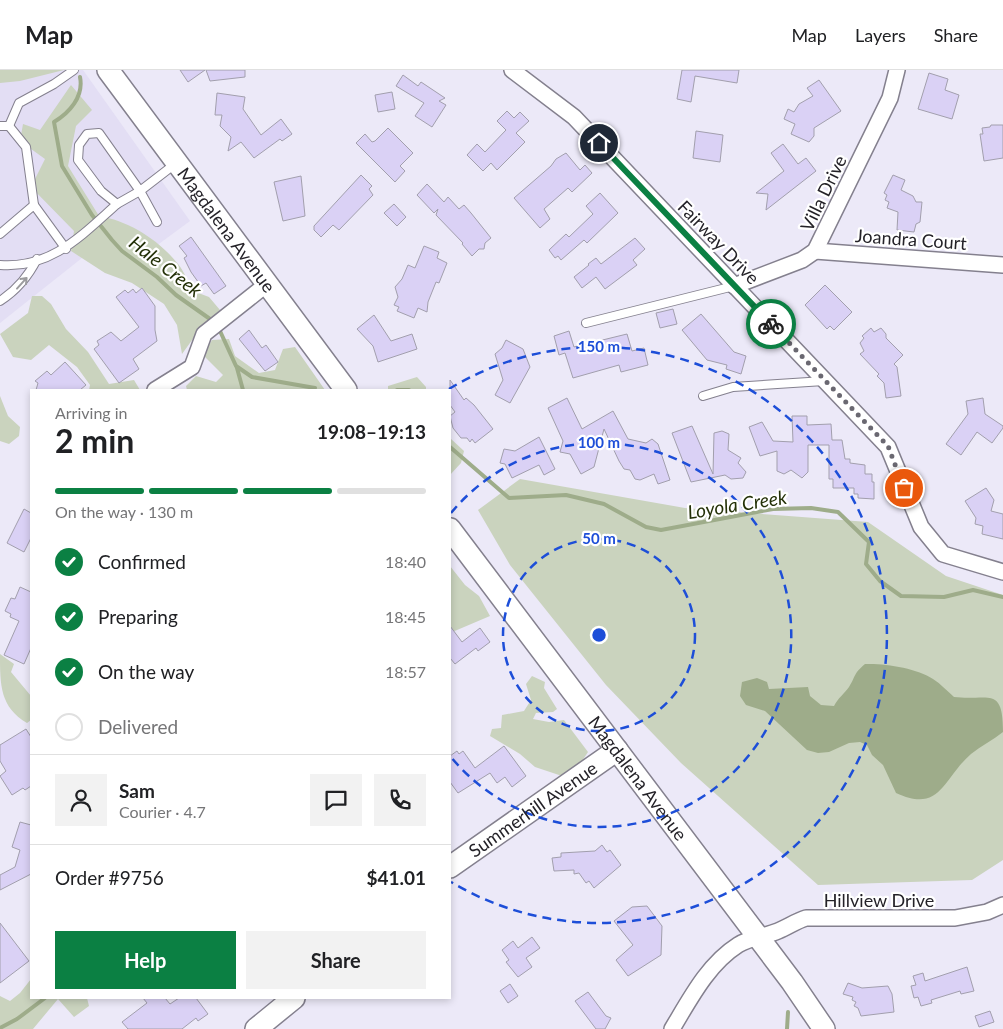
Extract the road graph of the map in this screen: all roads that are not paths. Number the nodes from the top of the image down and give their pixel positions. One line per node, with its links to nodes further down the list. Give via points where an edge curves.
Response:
1 (74, 70): 6 (lane, via 18,103)
2 (108, 70): 7 (main road, Magdalena Avenue)
3 (512, 70): 19 (street, Fairway Drive, via 574,117)
4 (897, 70): 14 (street, Villa Drive, via 890,98)
5 (0, 126): 6 (lane)
6 (9, 126): 9 (lane, via 26,147)
7 (176, 163): 8 (lane); 18 (main road, Magdalena Avenue)
8 (140, 191): 10 (lane); 10 (lane, via 99,134 87,134 79,145 78,160 101,191); 11 (lane)
9 (34, 204): 12 (lane); 13 (lane)
10 (117, 204): 13 (lane)
11 (157, 222)
12 (0, 235)
13 (66, 248): 15 (lane)
14 (815, 251): 17 (street, Joandra Court); 19 (street, Villa Drive, via 802,260)
15 (37, 260): 16 (lane, via 19,266); 20 (lane, one-way to 15, via 29,275)
16 (0, 265)
17 (1003, 265)
18 (267, 284): 23 (street, via 204,334 192,367); 24 (main road, Magdalena Avenue)
19 (734, 286): 21 (lane); 22 (street, Fairway Drive)
20 (0, 301)
21 (586, 323)
22 (825, 380): 25 (lane, via 733,388); 27 (street, Fairway Drive, via 888,446 921,527 943,554)
23 (157, 389)
24 (345, 389)
25 (703, 396)
26 (451, 530): 28 (main road, Magdalena Avenue)
27 (1003, 572)
28 (617, 750): 29 (main road, Summerhill Avenue); 31 (main road, Magdalena Avenue)
29 (451, 866)
30 (1003, 905): 31 (street, Hillview Drive, via 987,912 955,918 806,918)
31 (758, 938): 34 (street, Hillview Drive, via 739,944 715,967 699,984); 35 (main road, Magdalena Avenue)
32 (293, 999): 33 (main road)
33 (256, 1029)
34 (672, 1029)
35 (824, 1029)

